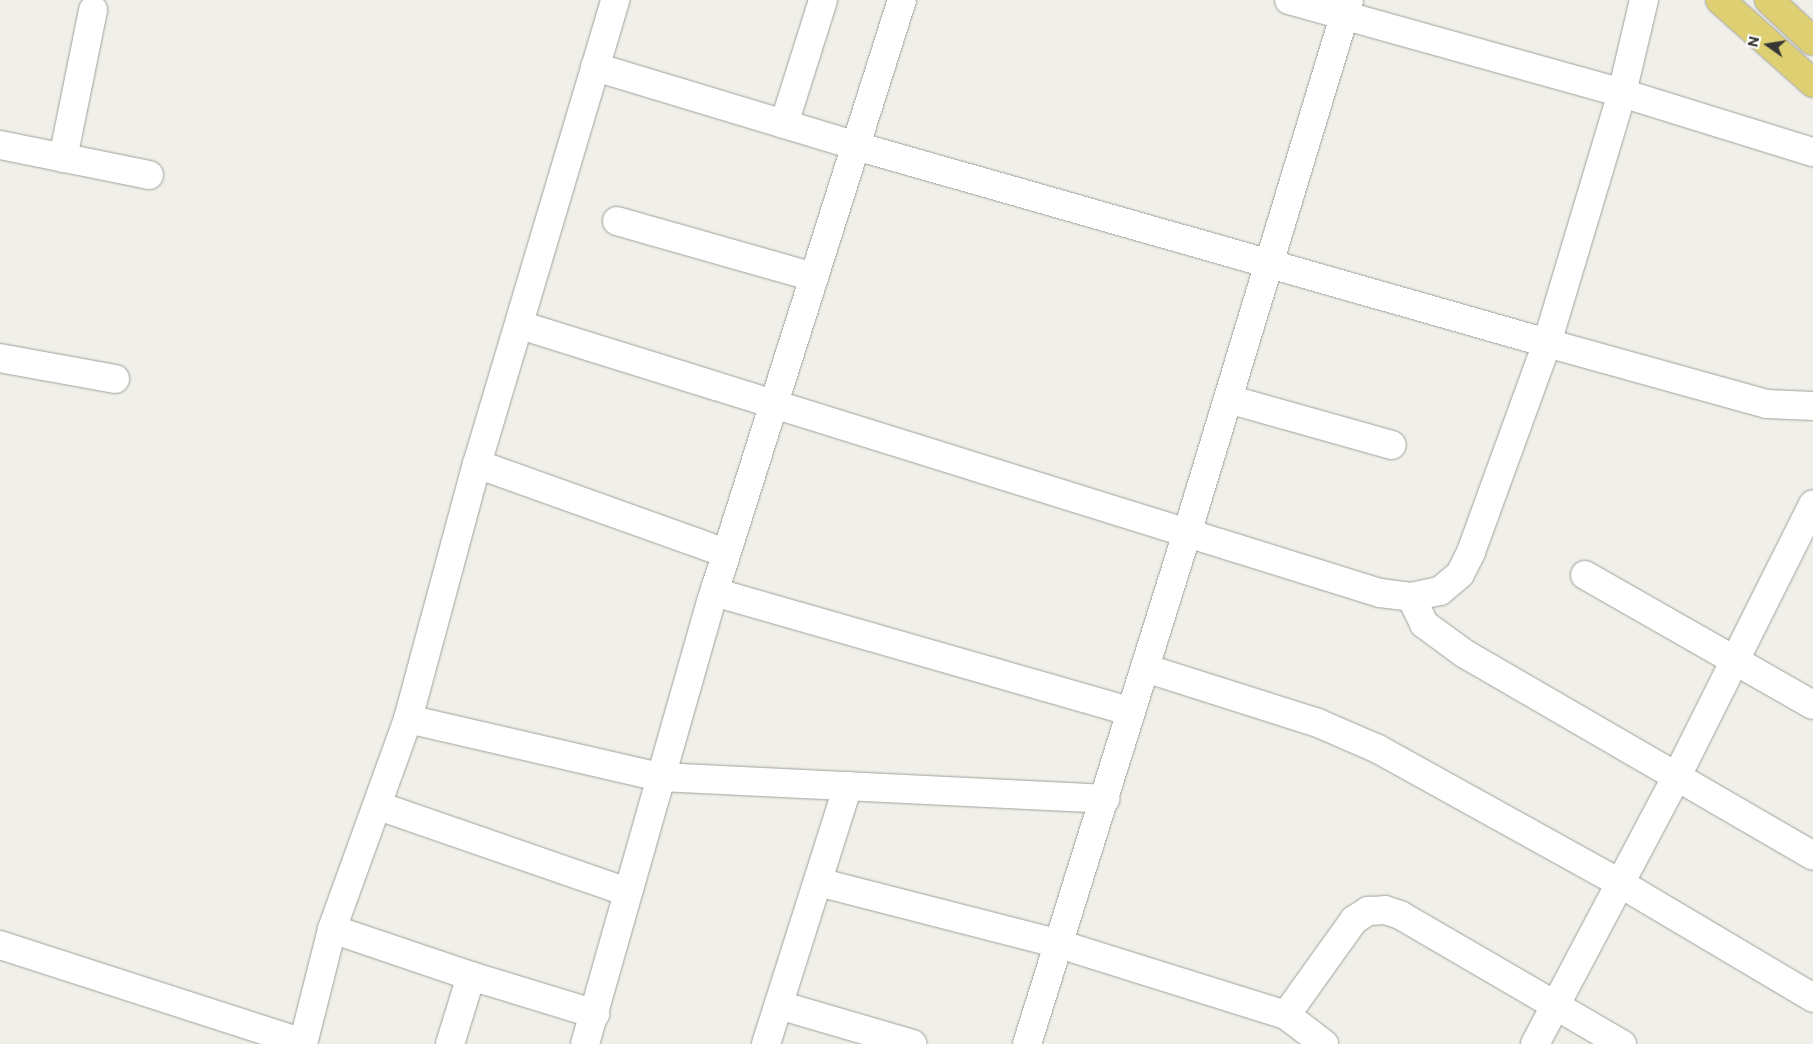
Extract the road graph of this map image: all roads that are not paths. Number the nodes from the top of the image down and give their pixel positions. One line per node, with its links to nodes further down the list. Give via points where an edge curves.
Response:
1 (615, 0): 11 (street)
2 (823, 0): 14 (street)
3 (902, 0): 16 (street)
4 (1288, 0): 8 (street)
5 (1644, 0): 13 (street)
6 (1769, 0): 10 (highway)
7 (1734, 4): 12 (highway)
8 (1346, 8): 13 (street); 21 (street)
9 (93, 10): 18 (street)
10 (1813, 41)
11 (596, 67): 14 (street); 23 (street)
12 (1813, 83)
13 (1622, 93): 17 (street); 24 (street)
14 (784, 124): 16 (street)
15 (0, 145): 18 (street)
16 (856, 146): 21 (street); 22 (street)
17 (1813, 152)
18 (63, 158): 19 (street)
19 (149, 175)
20 (617, 221): 22 (street)
21 (1268, 265): 24 (street); 27 (street)
22 (814, 277): 28 (street)
23 (520, 325): 28 (street); 31 (street)
24 (1547, 342): 29 (street, via 1767,404); 38 (street, via 1460,574 1440,591)
25 (0, 358): 26 (street)
26 (116, 378)
27 (1228, 399): 30 (street); 33 (street)
28 (774, 403): 33 (street); 35 (street)
29 (1813, 406)
30 (1392, 445)
31 (477, 464): 35 (street); 43 (street)
32 (1813, 504): 34 (street)
33 (1188, 530): 38 (street, via 1380,593); 40 (street)
34 (1804, 544): 39 (street)
35 (726, 553): 37 (street)
36 (1585, 575): 39 (street)
37 (714, 592): 42 (street); 44 (street)
38 (1411, 597): 45 (street, via 1424,624 1440,638)
39 (1735, 660): 41 (street); 45 (street)
40 (1145, 668): 42 (street); 51 (street, via 1318,722 1350,736)
41 (1813, 705)
42 (1130, 711): 47 (street)
43 (408, 719): 44 (street); 48 (street)
44 (659, 777): 46 (street); 52 (street)
45 (1676, 778): 49 (street); 51 (street)
46 (848, 786): 47 (street); 50 (street)
47 (1105, 799): 54 (street)
48 (379, 806): 52 (street); 53 (street)
49 (1813, 856)
50 (818, 882): 54 (street); 58 (street)
51 (1618, 882): 57 (street); 59 (street)
52 (628, 892): 60 (street)
53 (332, 928): 56 (street); 62 (street)
54 (1059, 944): 61 (street); 67 (street)
55 (6, 947): 62 (street)
56 (471, 976): 60 (street); 63 (street)
57 (1813, 998)
58 (779, 1005): 65 (street); 66 (street)
59 (1556, 1007): 61 (street, via 1400,915 1385,910 1368,911 1354,920); 69 (street); 70 (street)
60 (595, 1014): 64 (street)
61 (1286, 1015): 68 (street)
62 (303, 1043)
63 (450, 1044)
64 (585, 1044)
65 (766, 1044)
66 (912, 1044)
67 (1027, 1044)
68 (1324, 1044)
69 (1535, 1044)
70 (1622, 1044)

